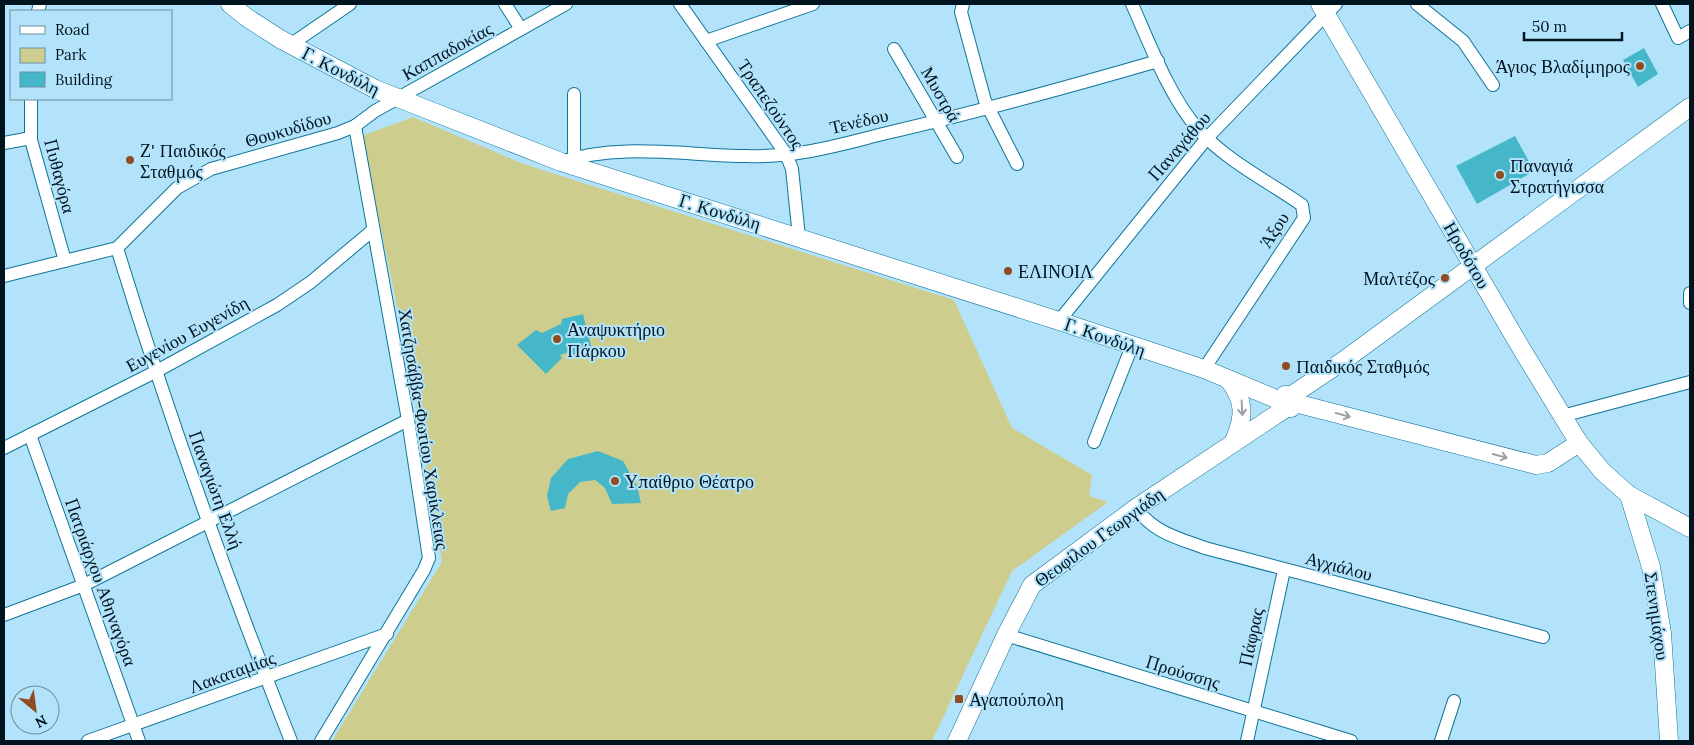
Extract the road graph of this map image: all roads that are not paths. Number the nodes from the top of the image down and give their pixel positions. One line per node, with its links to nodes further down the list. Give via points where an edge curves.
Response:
1 (230, 4): 15 (street, Γ. Κονδύλη, via 253,23)
2 (350, 4): 15 (street)
3 (505, 4): 12 (street)
4 (566, 4): 12 (street, Καππαδοκίας)
5 (680, 4): 14 (street, Τραπεζούντος)
6 (813, 4): 14 (street)
7 (962, 4): 23 (street, via 961,12)
8 (1132, 4): 17 (street)
9 (1417, 4): 18 (street, via 1463,41)
10 (1662, 4): 13 (street, via 1678,38)
11 (1327, 7): 27 (street, Παναγάθου); 37 (street, Ηροδότου)
12 (521, 29): 20 (street, Καππαδοκίας)
13 (1690, 31)
14 (706, 41): 29 (street, Τραπεζούντος)
15 (290, 45): 20 (street, Γ. Κονδύλη)
16 (894, 49): 24 (street, Μυστρά)
17 (1158, 61): 23 (street, Τενέδου); 27 (street, via 1182,107)
18 (1494, 85)
19 (574, 94): 31 (street)
20 (397, 99): 25 (street, Θουκυδίδου); 31 (street, Γ. Κονδύλη)
21 (32, 100): 26 (street, Πυθαγόρα)
22 (1690, 107): 37 (street)
23 (988, 109): 24 (street, Τενέδου); 32 (street)
24 (937, 122): 29 (street, Τενέδου); 30 (street, Μυστρά)
25 (355, 126): 33 (street, Χατζησάββα-Φωτίου Χαρίκλειας); 35 (street, Θουκυδίδου, via 338,134 211,169 193,177 177,188)
26 (31, 138): 28 (street); 36 (street, Πυθαγόρα)
27 (1207, 138): 41 (street, Παναγάθου); 43 (street, Άξου, via 1302,205 1305,213)
28 (4, 143)
29 (786, 154): 31 (street, Τενέδου, via 619,152); 34 (street, Τραπεζούντος, via 792,169)
30 (957, 157)
31 (568, 160): 34 (street, Γ. Κονδύλη)
32 (1017, 164)
33 (373, 230): 44 (street, Ευγενίου Ευγενίδη, via 294,294); 49 (street, Χατζησάββα-Φωτίου Χαρίκλειας)
34 (799, 236): 41 (street, Γ. Κονδύλη)
35 (117, 248): 36 (street); 44 (street, Παναγιώτη Ελλή)
36 (65, 261): 38 (street)
37 (1472, 265): 47 (street, Θεοφίλου Γεωργιάδη); 48 (street, Ηροδότου)
38 (4, 276)
39 (1690, 293): 40 (street)
40 (1690, 303)
41 (1059, 320): 42 (street, Γ. Κονδύλη)
42 (1132, 346): 43 (street, Γ. Κονδύλη); 52 (street)
43 (1204, 369): 45 (street, Γ. Κονδύλη)
44 (155, 372): 50 (street, Ευγενίου Ευγενίδη); 57 (street, Παναγιώτη Ελλή)
45 (1228, 379): 47 (street, Γ. Κονδύλη); 51 (street, one-way to 51, via 1239,394 1243,410)
46 (1690, 382): 48 (street)
47 (1288, 401): 51 (street, Θεοφίλου Γεωργιάδη); 53 (street, one-way to 53, via 1536,465 1548,463)
48 (1562, 416): 53 (street, Ηροδότου)
49 (408, 420): 57 (street); 62 (street, Χατζησάββα-Φωτίου Χαρίκλειας, via 429,558)
50 (30, 436): 54 (street, Ευγενίου Ευγενίδη); 60 (street, Πατριάρχου Αθηναγόρα)
51 (1234, 441): 56 (street, Θεοφίλου Γεωργιάδη)
52 (1094, 442)
53 (1579, 443): 55 (street, Ηροδότου, via 1603,472)
54 (4, 448)
55 (1629, 495): 58 (street, Ηροδότου); 77 (street, Στενημάχου, via 1651,567 1659,614)
56 (1136, 508): 59 (street, Αγχιάλου, via 1147,523 1165,533); 63 (street, Θεοφίλου Γεωργιάδη, via 1032,585)
57 (209, 523): 60 (street); 65 (street, Παναγιώτη Ελλή)
58 (1690, 528)
59 (1284, 570): 64 (street, Αγχιάλου); 67 (street, Πάφρας)
60 (84, 585): 61 (street); 68 (street, Πατριάρχου Αθηναγόρα)
61 (4, 614)
62 (387, 634): 65 (street, Λακαταμίας); 72 (street, Χατζησάββα-Φωτίου Χαρίκλειας)
63 (1006, 635): 67 (street, Προύσσης); 73 (street, Θεοφίλου Γεωργιάδη)
64 (1542, 638)
65 (266, 678): 68 (street, Λακαταμίας); 71 (street, Παναγιώτη Ελλή)
66 (1454, 701): 76 (street)
67 (1253, 712): 74 (street, Πάφρας); 75 (street, Προύσσης)
68 (133, 726): 69 (street, Λακαταμίας); 70 (street, Πατριάρχου Αθηναγόρα)
69 (88, 741)
70 (139, 741)
71 (291, 741)
72 (321, 741)
73 (957, 741)
74 (1247, 741)
75 (1351, 741)
76 (1441, 741)
77 (1669, 741)

